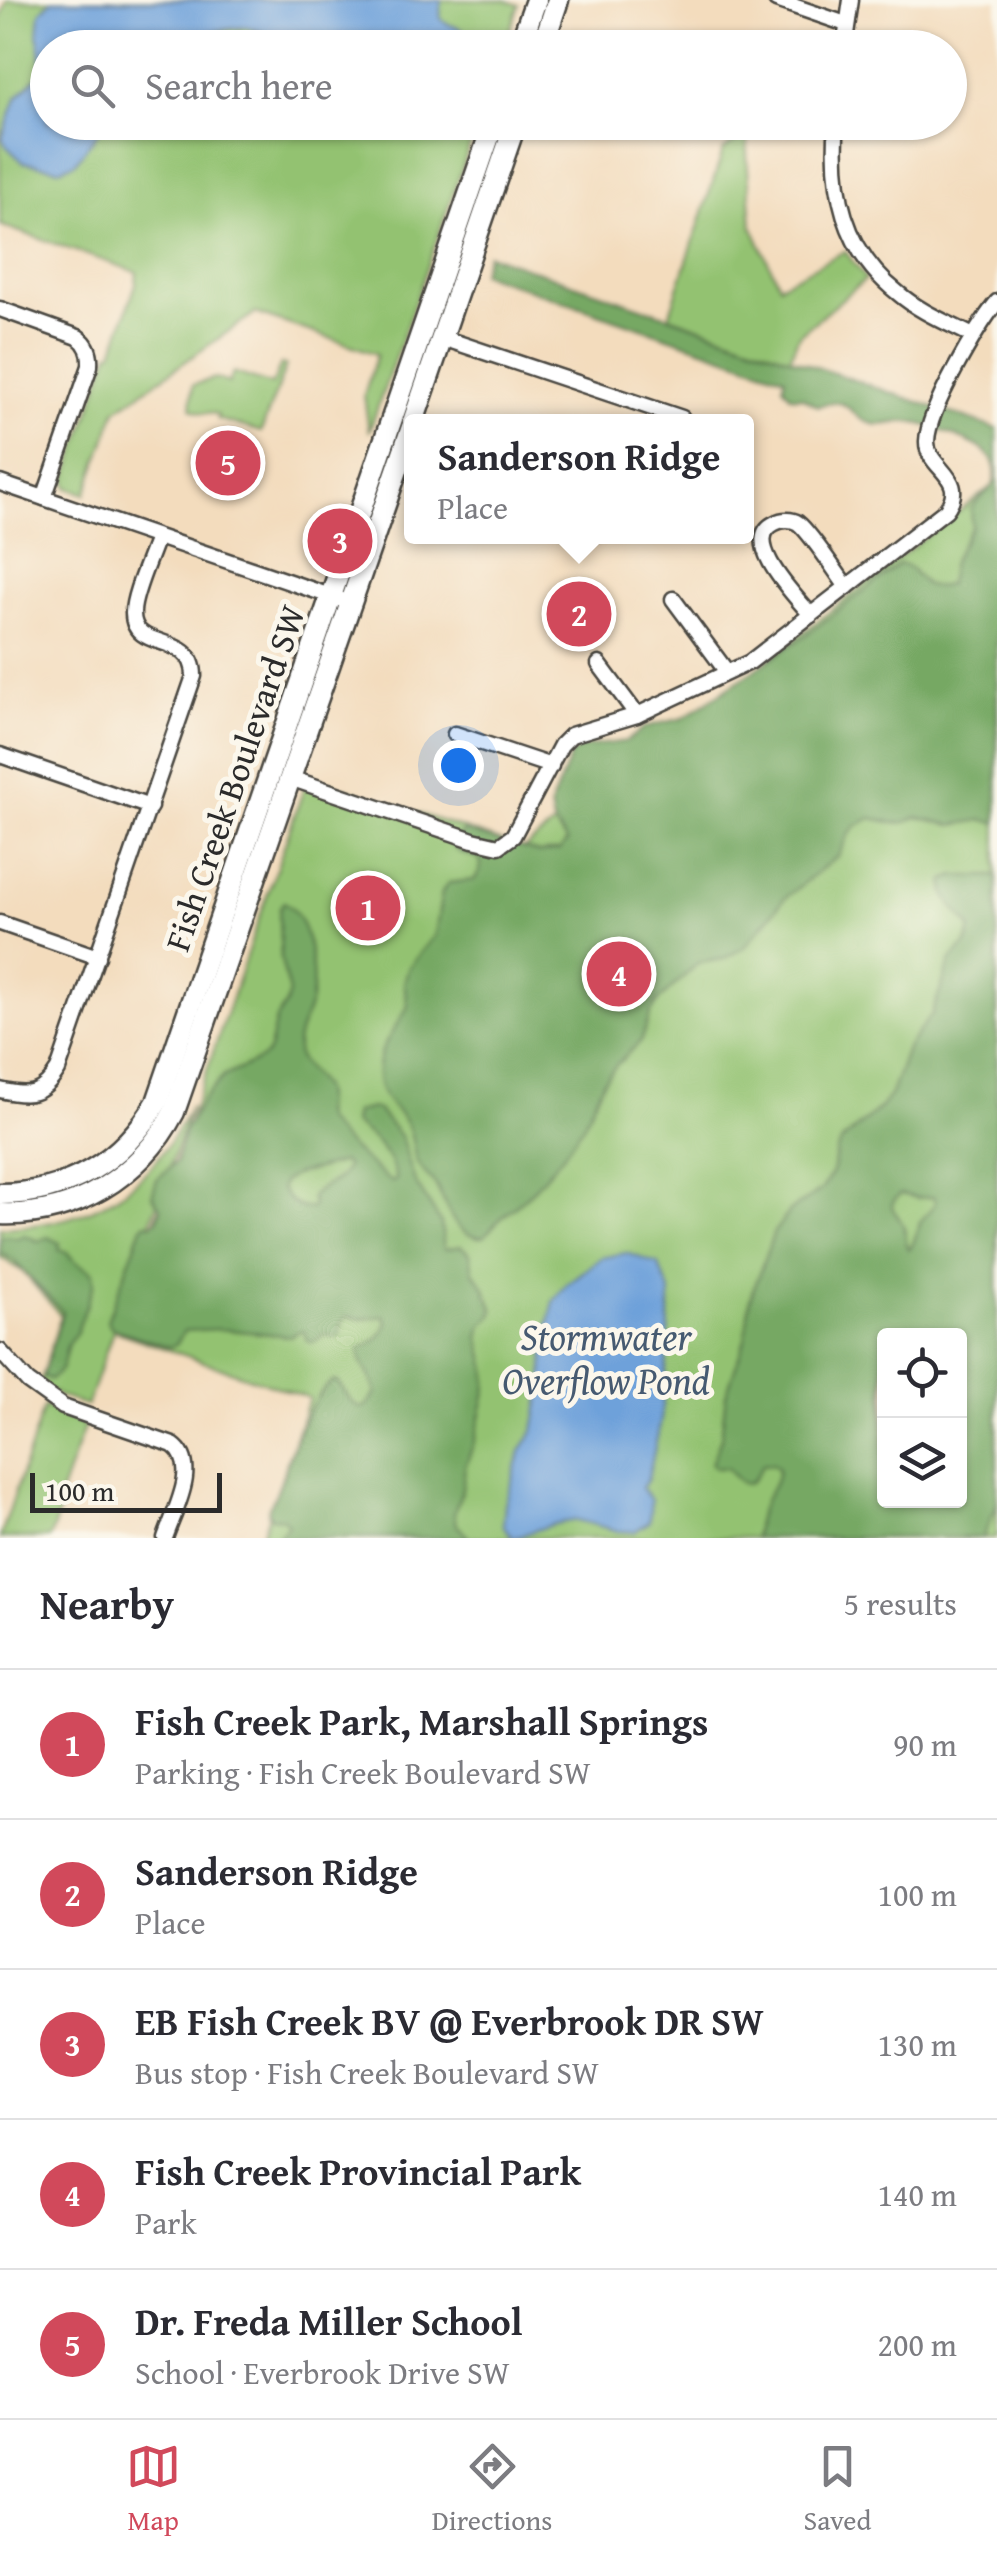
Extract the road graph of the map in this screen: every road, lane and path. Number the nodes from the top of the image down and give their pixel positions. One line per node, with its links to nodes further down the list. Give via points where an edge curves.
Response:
1 (536, 0): 6 (main road)
2 (558, 0): 7 (main road)
3 (776, 0): 5 (street)
4 (851, 0): 5 (street)
5 (846, 24): 8 (street)
6 (526, 30)
7 (548, 30)
8 (846, 30)
9 (488, 140): 24 (main road, Fish Creek Boulevard SW)
10 (510, 140): 15 (main road, Fish Creek Boulevard SW)
11 (835, 140): 14 (street, via 839,202 864,258 897,293)
12 (997, 302): 14 (street)
13 (0, 309): 20 (street, via 78,337 90,353)
14 (973, 336): 22 (street, via 926,442 952,483 950,505)
15 (443, 338): 16 (main road, Fish Creek Boulevard SW); 17 (street)
16 (416, 414)
17 (670, 414)
18 (404, 444): 24 (main road, Fish Creek Boulevard SW)
19 (0, 483): 20 (street)
20 (44, 498): 21 (street)
21 (157, 537): 24 (street); 33 (street, via 134,621 148,638 186,653 194,676)
22 (848, 587): 25 (street); 25 (street, via 801,526 774,523 764,534 766,557)
23 (673, 599): 27 (street)
24 (341, 600): 32 (main road, Fish Creek Boulevard SW); 37 (main road, Fish Creek Boulevard SW, via 156,1102 131,1140 97,1168 44,1190)
25 (811, 615): 27 (street)
26 (600, 664): 28 (street)
27 (727, 672): 28 (street)
28 (637, 715): 31 (street, via 570,735)
29 (456, 734): 31 (street)
30 (0, 756): 33 (street)
31 (552, 766): 32 (street, via 514,836 499,846)
32 (290, 778): 38 (main road, Fish Creek Boulevard SW, via 167,1125 136,1164 102,1190 54,1209)
33 (150, 807): 35 (street)
34 (0, 923): 35 (street)
35 (98, 956): 36 (street, via 50,1083 30,1094)
36 (0, 1090)
37 (0, 1194)
38 (0, 1214)
39 (0, 1352): 40 (street, via 63,1407 180,1450 187,1471)
40 (165, 1538)

